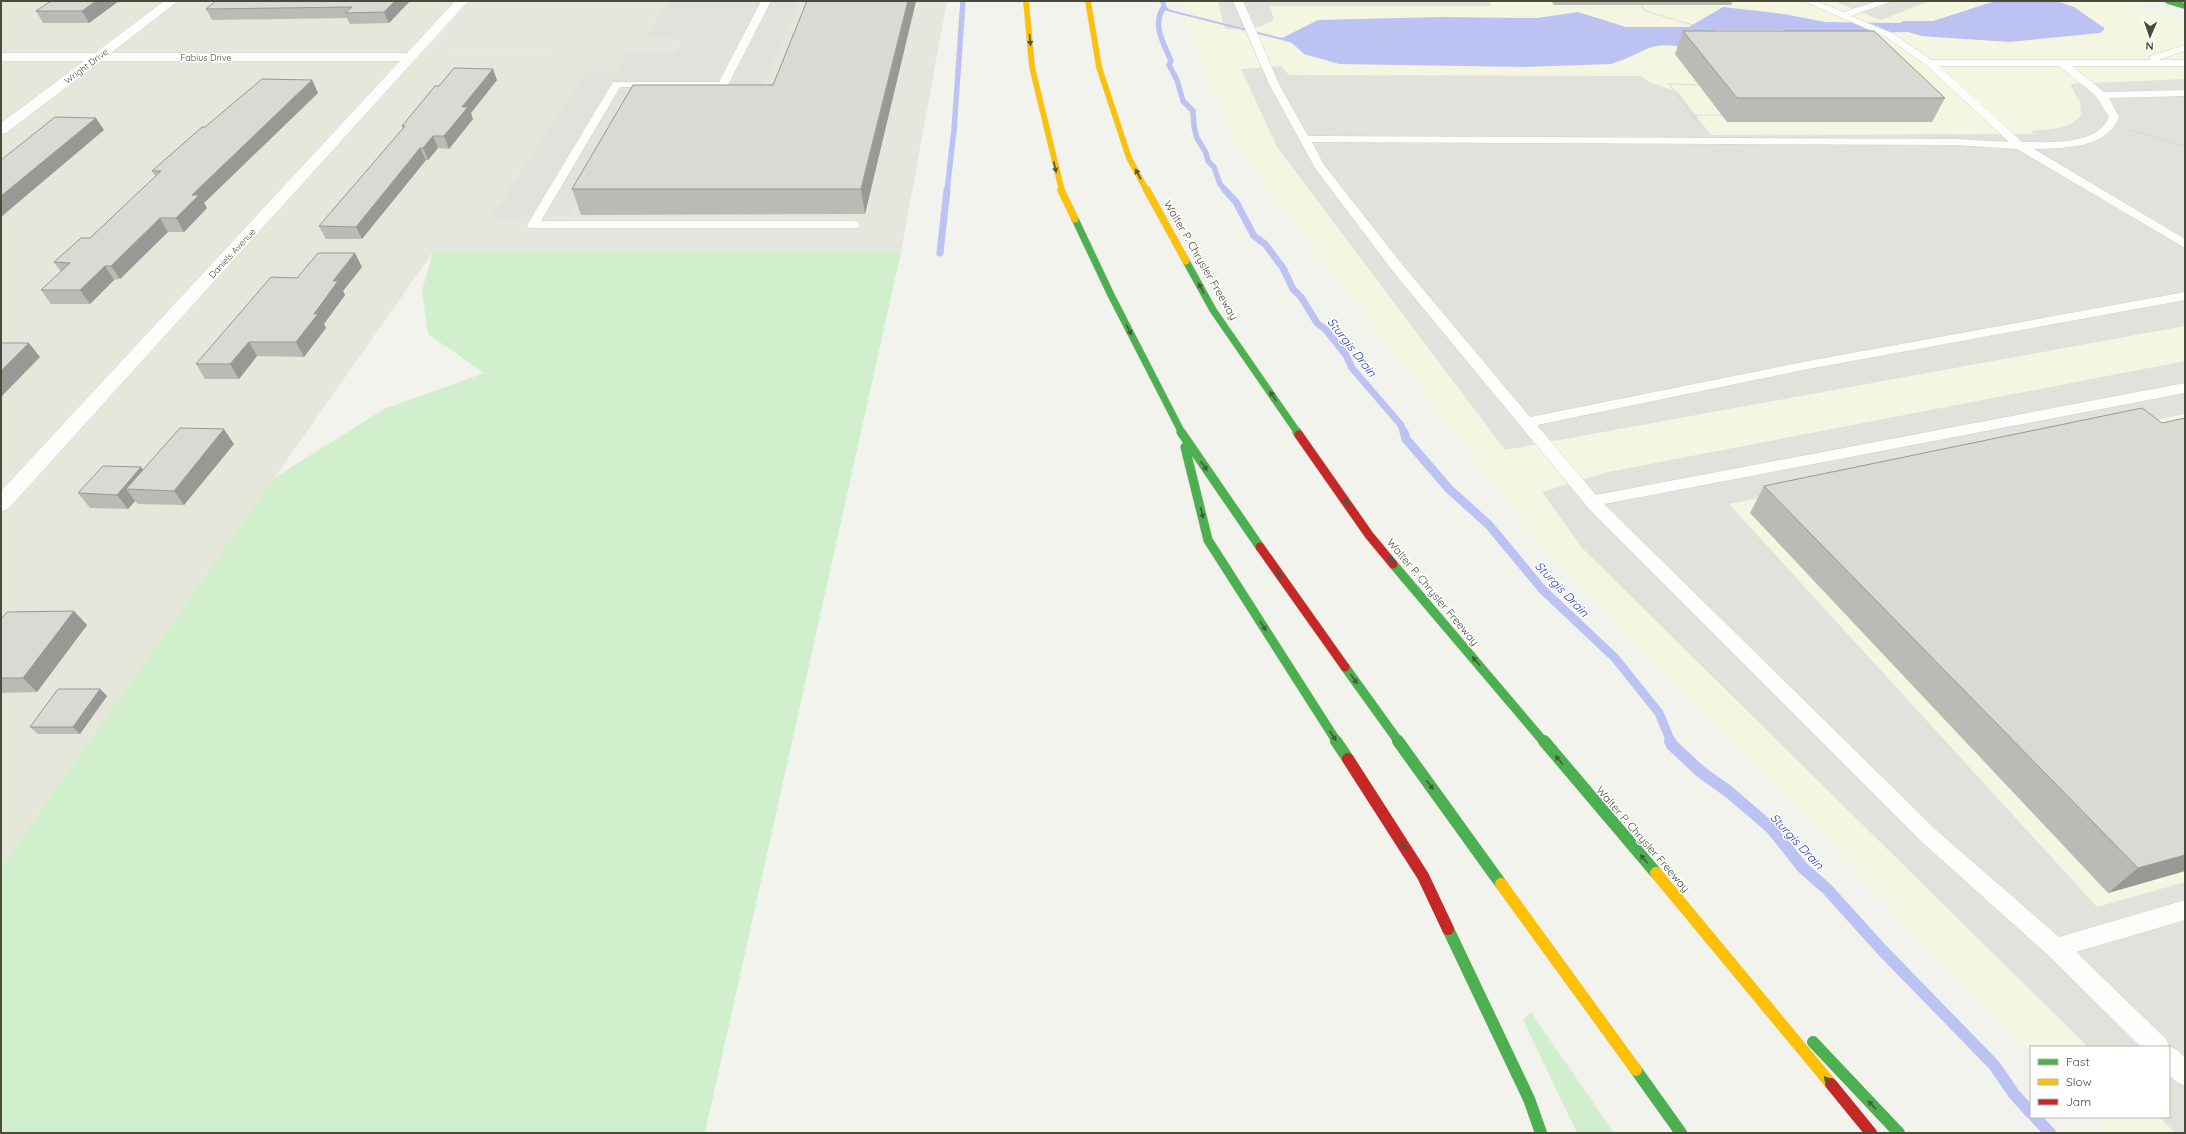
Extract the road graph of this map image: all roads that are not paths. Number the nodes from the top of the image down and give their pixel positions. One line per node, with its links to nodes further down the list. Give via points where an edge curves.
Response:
1 (172, 1): 14 (street, Wright Drive)
2 (462, 1): 15 (street, Daniels Avenue)
3 (766, 1): 25 (lane, via 723,85 617,84 533,225)
4 (1026, 1): 30 (main road, one-way to 30, via 1032,67 1061,189 1111,295)
5 (1088, 1): 33 (main road, Walter P. Chrysler Freeway, one-way to 5, via 1370,535 1213,310 1129,158 1099,67)
6 (1238, 1): 23 (lane, via 1274,84)
7 (1808, 1): 11 (lane)
8 (1887, 1): 11 (lane)
9 (2168, 1): 10 (main road)
10 (2185, 6)
11 (1848, 17): 16 (lane, via 1889,36)
12 (2185, 48): 18 (lane)
13 (1, 57): 14 (street, Fabius Drive)
14 (98, 57): 15 (street, Fabius Drive); 22 (street, Wright Drive)
15 (412, 57): 32 (street, Daniels Avenue)
16 (1930, 63): 17 (lane); 24 (lane)
17 (2061, 63): 18 (lane); 21 (lane)
18 (2128, 63): 19 (lane)
19 (2185, 63)
20 (2185, 93): 21 (lane)
21 (2102, 95): 24 (lane, via 2114,116 2105,132 2087,140 2061,144)
22 (1, 130)
23 (1304, 139): 24 (lane, via 1956,142); 29 (lane, via 1319,166 1400,271)
24 (2019, 145): 26 (lane)
25 (854, 224)
26 (2185, 244)
27 (2185, 296): 29 (lane, via 1816,364)
28 (2185, 388): 31 (lane)
29 (1526, 422): 31 (lane)
30 (1182, 434): 41 (main road, one-way to 41, via 1208,540 1423,876 1529,1099); 42 (main road, one-way to 42, via 1301,606)
31 (1592, 501): 35 (lane, via 1929,836)
32 (1, 504)
33 (1669, 888): 36 (main road); 43 (main road, Walter P. Chrysler Freeway, one-way to 33)
34 (2185, 910): 35 (lane)
35 (2056, 948): 38 (lane)
36 (1773, 999)
37 (1806, 1034): 44 (main road, one-way to 37)
38 (2157, 1046)
39 (2170, 1059): 40 (lane)
40 (2185, 1074)
41 (1541, 1133)
42 (1681, 1133)
43 (1871, 1133)
44 (1898, 1133)

